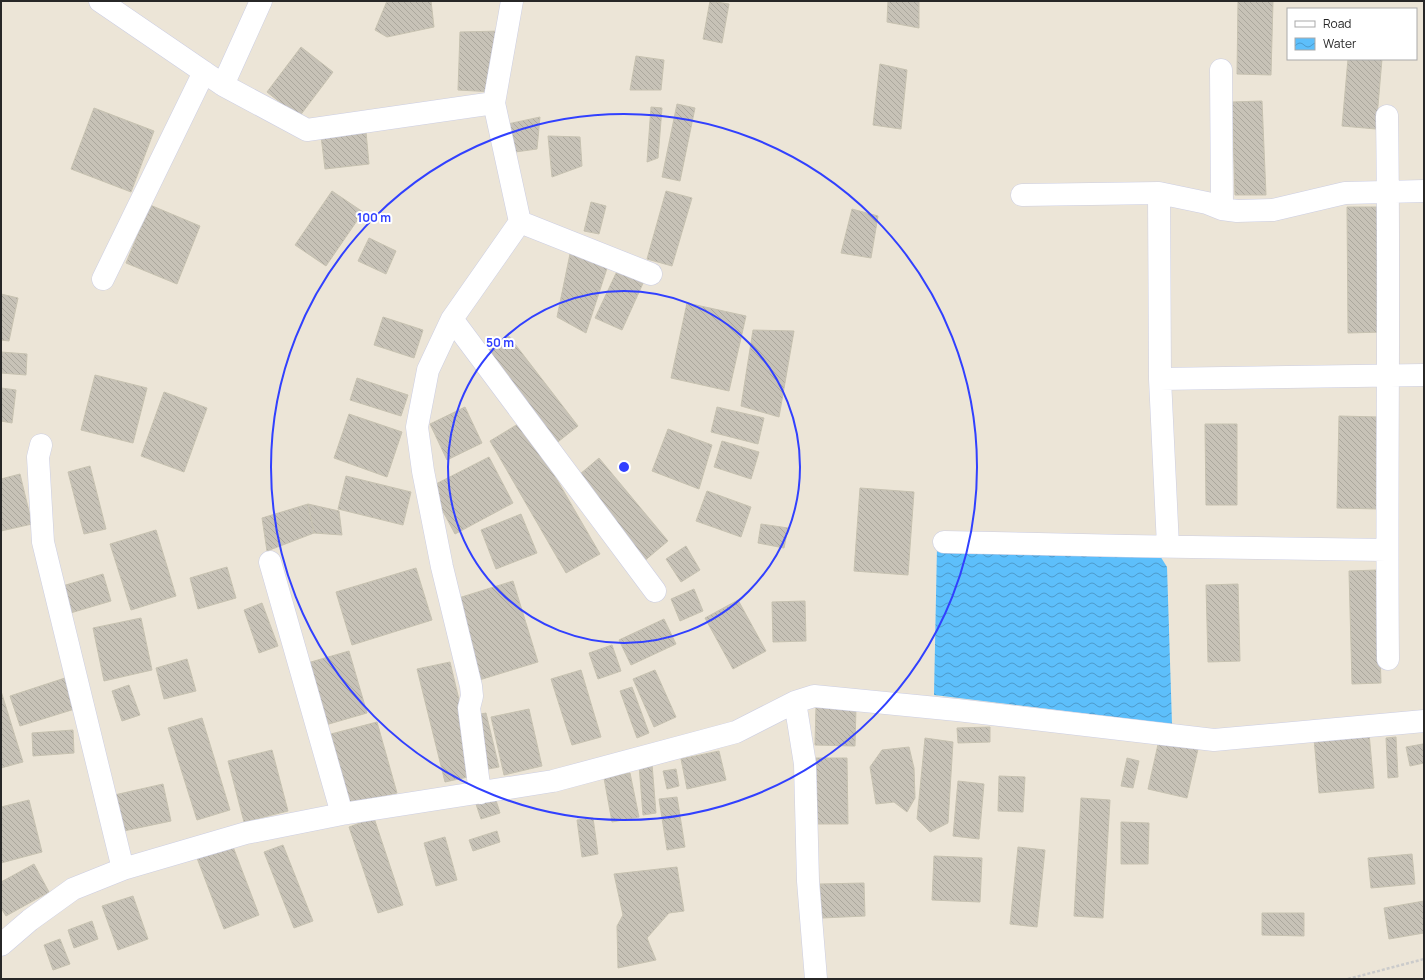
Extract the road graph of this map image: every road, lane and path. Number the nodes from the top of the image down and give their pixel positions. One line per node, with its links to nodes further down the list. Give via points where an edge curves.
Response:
1 (100, 1): 5 (street)
2 (261, 1): 6 (street)
3 (512, 1): 7 (street)
4 (1221, 70): 13 (street)
5 (204, 72): 6 (street); 16 (street)
6 (223, 86): 7 (street, via 307,130)
7 (494, 103): 14 (street)
8 (1386, 116): 10 (street)
9 (1424, 191): 10 (street)
10 (1388, 192): 13 (street, via 1346,192 1273,210); 18 (street)
11 (1159, 193): 12 (street); 13 (street, via 1207,203); 20 (street)
12 (1022, 195)
13 (1222, 209)
14 (520, 222): 15 (street); 17 (street)
15 (651, 274)
16 (103, 279)
17 (452, 319): 26 (street); 30 (street, via 428,370 416,427 442,567 471,686 469,708)
18 (1388, 376): 19 (street); 20 (street); 24 (street)
19 (1424, 376)
20 (1160, 379): 23 (street)
21 (41, 445): 32 (street, via 38,458 43,542)
22 (944, 542): 23 (street)
23 (1168, 546): 24 (street)
24 (1386, 550): 27 (street)
25 (270, 562): 31 (street)
26 (655, 591)
27 (1388, 659)
28 (795, 702): 29 (street, via 814,696 1214,740); 30 (street, via 736,732 553,781); 35 (street, via 805,764 808,881)
29 (1424, 721)
30 (480, 793): 31 (street)
31 (342, 814): 32 (street, via 246,832)
32 (123, 869): 33 (street, via 73,889)
33 (1, 945)
34 (1424, 959): 36 (path)
35 (816, 979)
36 (1348, 979)

